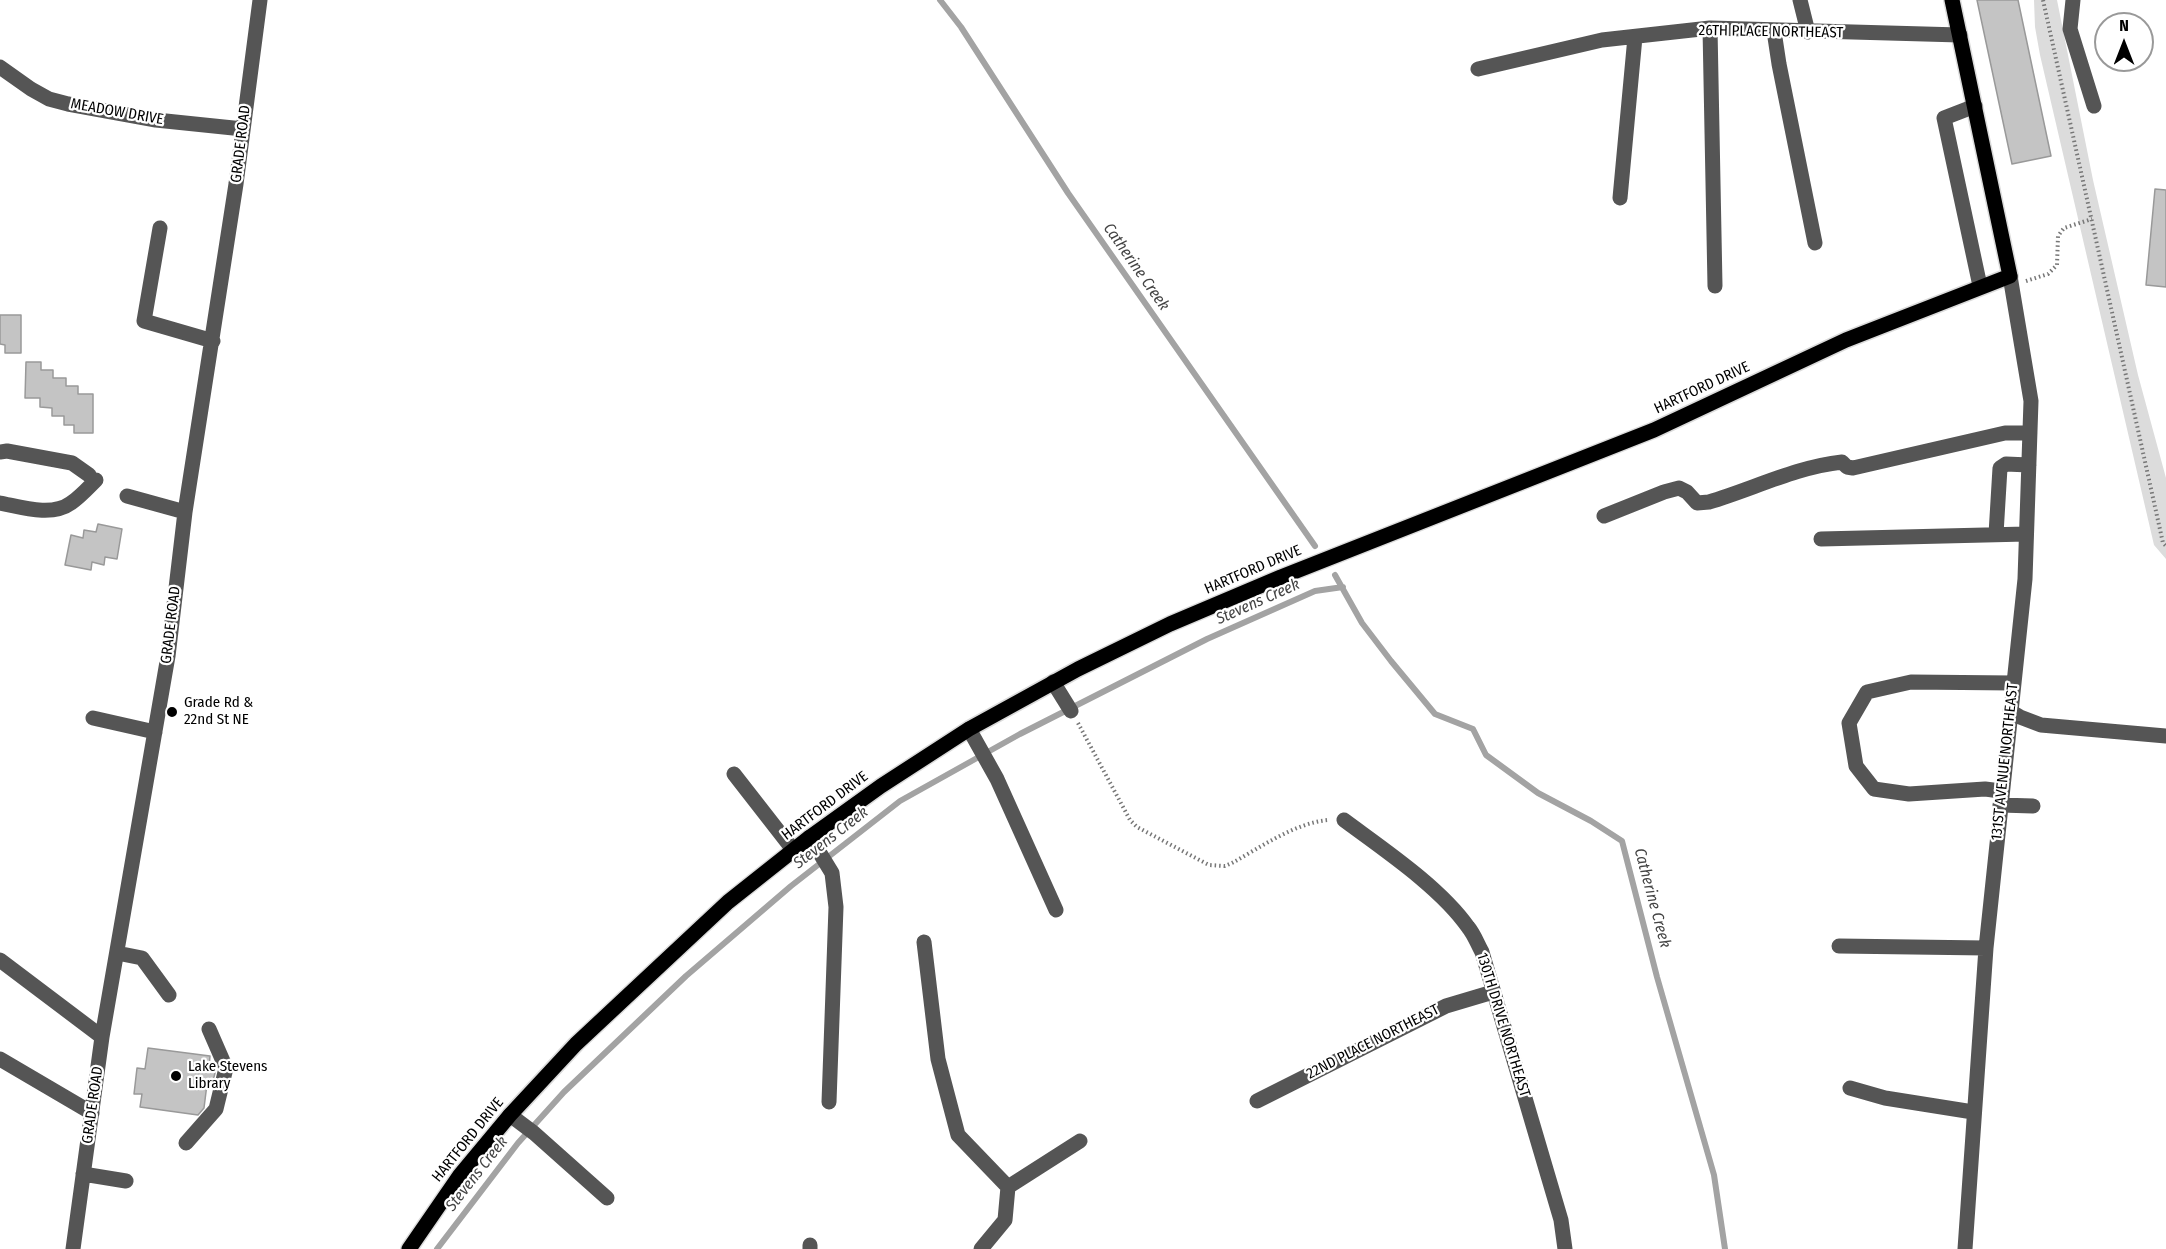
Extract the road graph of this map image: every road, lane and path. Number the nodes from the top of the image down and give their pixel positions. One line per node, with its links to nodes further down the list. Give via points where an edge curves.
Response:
1 (260, 0): 15 (street, GRADE ROAD)
2 (1800, 0): 8 (street)
3 (1952, 0): 9 (main road)
4 (2043, 0): 17 (path)
5 (2073, 0): 14 (street, via 2070,29)
6 (1710, 28): 7 (street, 26TH PLACE NORTHEAST); 10 (street, 26TH PLACE NORTHEAST); 21 (street)
7 (1774, 30): 8 (street, 26TH PLACE NORTHEAST); 19 (street)
8 (1808, 32): 9 (street, 26TH PLACE NORTHEAST)
9 (1960, 35): 13 (main road)
10 (1635, 37): 12 (street, 26TH PLACE NORTHEAST, via 1602,40); 16 (street)
11 (0, 67): 15 (street, MEADOW DRIVE, via 49,99 68,104 156,120)
12 (1478, 69)
13 (1975, 106): 20 (main road); 22 (street, via 1944,118)
14 (2094, 106)
15 (243, 129): 23 (street, GRADE ROAD)
16 (1620, 198)
17 (2092, 219): 20 (path, via 2064,228 2058,236 2057,265 2048,274); 34 (path)
18 (160, 228): 23 (street, via 144,321)
19 (1815, 243)
20 (2011, 281): 22 (main road, HARTFORD DRIVE); 24 (street, 131ST AVENUE NORTHEAST, via 2031,400)
21 (1715, 286)
22 (1980, 286): 35 (main road, HARTFORD DRIVE, via 1846,340 1654,430 1170,624)
23 (213, 341): 29 (street, GRADE ROAD)
24 (2030, 433): 26 (street, 131ST AVENUE NORTHEAST); 30 (street, via 2005,434 1853,468 1842,462 1825,464 1709,502 1697,503 1679,488)
25 (0, 452): 28 (street, via 72,463 93,478 69,505 54,510)
26 (2029, 465): 31 (street, via 2006,464 2000,468); 32 (street, 131ST AVENUE NORTHEAST)
27 (127, 496): 29 (street)
28 (0, 503)
29 (185, 512): 41 (street, GRADE ROAD)
30 (1604, 516)
31 (1996, 534): 32 (street); 33 (street)
32 (2026, 534): 36 (street, 131ST AVENUE NORTHEAST)
33 (1821, 539)
34 (2166, 546)
35 (1053, 682): 37 (street); 40 (main road, HARTFORD DRIVE)
36 (2013, 683): 38 (street, 131ST AVENUE NORTHEAST); 44 (street, via 1911,682 1867,692 1849,723 1856,766 1874,789 1909,794 1985,789)
37 (1071, 711): 46 (path, via 1130,820 1145,833 1209,865 1225,866 1309,824)
38 (2010, 711): 42 (street, via 2041,725); 44 (street, 131ST AVENUE NORTHEAST)
39 (93, 718): 41 (street)
40 (969, 729): 47 (main road, HARTFORD DRIVE, via 881,786); 49 (street, via 990,765)
41 (155, 732): 53 (street, GRADE ROAD)
42 (2166, 736)
43 (734, 774): 48 (street)
44 (2000, 798): 45 (street); 52 (street, 131ST AVENUE NORTHEAST)
45 (2033, 806)
46 (1344, 820): 55 (street, 130TH DRIVE NORTHEAST, via 1447,902 1469,927 1482,951)
47 (813, 843): 48 (main road, HARTFORD DRIVE); 62 (street, via 832,873 836,907)
48 (794, 851): 65 (main road, HARTFORD DRIVE, via 720,910 576,1044)
49 (1056, 910)
50 (924, 942): 70 (street, via 938,1059 958,1135)
51 (1839, 946): 52 (street)
52 (1986, 948): 63 (street, 131ST AVENUE NORTHEAST)
53 (117, 953): 56 (street, via 142,958); 58 (street, GRADE ROAD)
54 (0, 960): 58 (street)
55 (1493, 992): 61 (street, 22ND PLACE NORTHEAST, via 1446,1006); 75 (street, 130TH DRIVE NORTHEAST, via 1561,1220)
56 (169, 996)
57 (209, 1029): 67 (street, via 226,1068 216,1109)
58 (102, 1037): 64 (street, GRADE ROAD)
59 (0, 1059): 64 (street)
60 (1851, 1088): 63 (street, via 1885,1098)
61 (1257, 1101)
62 (830, 1102)
63 (1973, 1112): 76 (street, 131ST AVENUE NORTHEAST)
64 (92, 1113): 68 (street, GRADE ROAD)
65 (510, 1115): 71 (street); 73 (main road, HARTFORD DRIVE, via 460,1175)
66 (1080, 1141): 70 (street)
67 (186, 1143)
68 (83, 1174): 69 (street); 72 (street, GRADE ROAD)
69 (126, 1181)
70 (1008, 1187): 74 (street, via 1005,1220)
71 (607, 1198)
72 (72, 1249)
73 (409, 1249)
74 (981, 1249)
75 (1565, 1249)
76 (1965, 1249)

